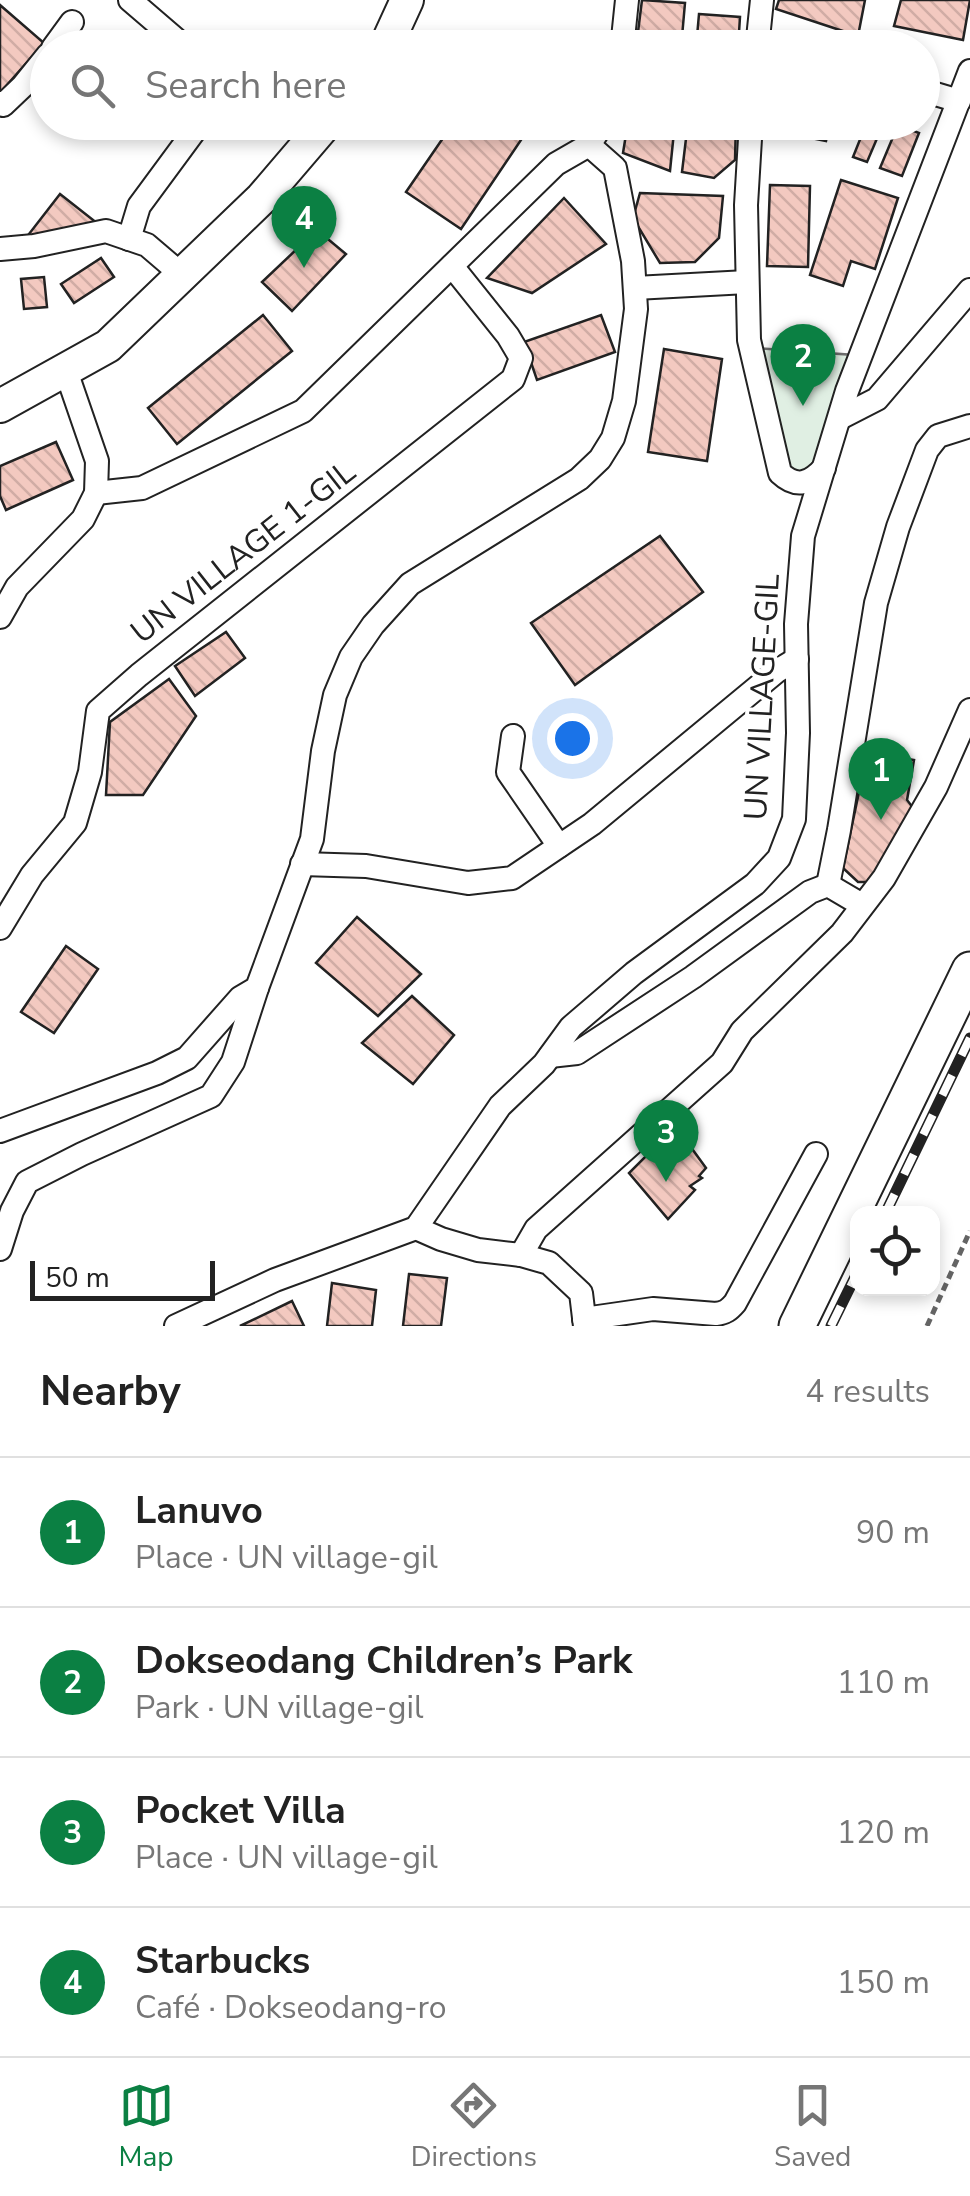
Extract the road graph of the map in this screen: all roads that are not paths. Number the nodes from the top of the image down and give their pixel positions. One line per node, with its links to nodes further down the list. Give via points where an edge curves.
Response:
1 (130, 0): 7 (street)
2 (407, 0): 8 (main road)
3 (627, 0): 9 (street)
4 (762, 0): 10 (street)
5 (72, 22): 6 (street)
6 (66, 30)
7 (165, 30)
8 (393, 30)
9 (624, 30)
10 (759, 30)
11 (970, 71): 14 (street, UN VILLAGE-GIL)
12 (30, 78): 15 (street)
13 (940, 95): 14 (street)
14 (959, 101): 30 (street, UN VILLAGE-GIL)
15 (0, 103)
16 (187, 140): 21 (street, via 138,206)
17 (312, 140): 24 (main road)
18 (592, 140): 20 (street)
19 (750, 140): 25 (street)
20 (589, 145): 23 (street, via 556,164); 26 (street, via 615,168)
21 (130, 239): 22 (street, via 106,232); 24 (street, via 147,244)
22 (0, 249)
23 (452, 266): 33 (street, via 303,411 142,488); 42 (street, UN VILLAGE 1-GIL, via 521,358 514,379 98,711 76,823 32,875)
24 (182, 275): 28 (main road, via 108,346)
25 (746, 282): 26 (street); 32 (street, via 749,340 780,473 798,483)
26 (635, 288): 39 (street, via 624,402 600,458 580,479 410,584 351,658 335,695 312,839)
27 (970, 290): 30 (street, via 877,399)
28 (66, 371): 29 (main road); 33 (street, via 97,461)
29 (0, 406)
30 (840, 418): 32 (street, UN VILLAGE-GIL)
31 (970, 426): 40 (street, via 938,436 926,450 898,527 876,603)
32 (824, 468): 35 (street, UN VILLAGE-GIL, via 803,536)
33 (96, 493): 34 (street, via 83,520 17,587)
34 (0, 617)
35 (797, 658): 38 (street); 46 (street, UN VILLAGE-GIL, via 794,819 779,858 755,884 571,1027)
36 (970, 710): 41 (street, via 936,787)
37 (513, 736): 38 (street, via 508,772)
38 (559, 846): 39 (street, via 512,878 468,883 366,866)
39 (302, 864): 44 (street)
40 (828, 885): 41 (street); 46 (street, via 577,1053)
41 (862, 905): 53 (street, via 742,1031 722,1063 536,1229)
42 (0, 928)
43 (970, 970): 56 (main road)
44 (257, 988): 47 (street, via 187,1058); 52 (street, via 233,1062 211,1096 27,1182)
45 (970, 996): 49 (main road)
46 (550, 1056): 50 (street, UN VILLAGE-GIL, via 500,1106)
47 (0, 1131)
48 (816, 1154): 54 (street, via 730,1309 653,1309)
49 (866, 1206)
50 (416, 1228): 53 (street, via 478,1250); 55 (street, via 275,1280)
51 (850, 1240): 57 (main road)
52 (0, 1249)
53 (520, 1256): 54 (street, via 549,1263 581,1293)
54 (585, 1322)
55 (176, 1326)
56 (796, 1326)
57 (806, 1326)

